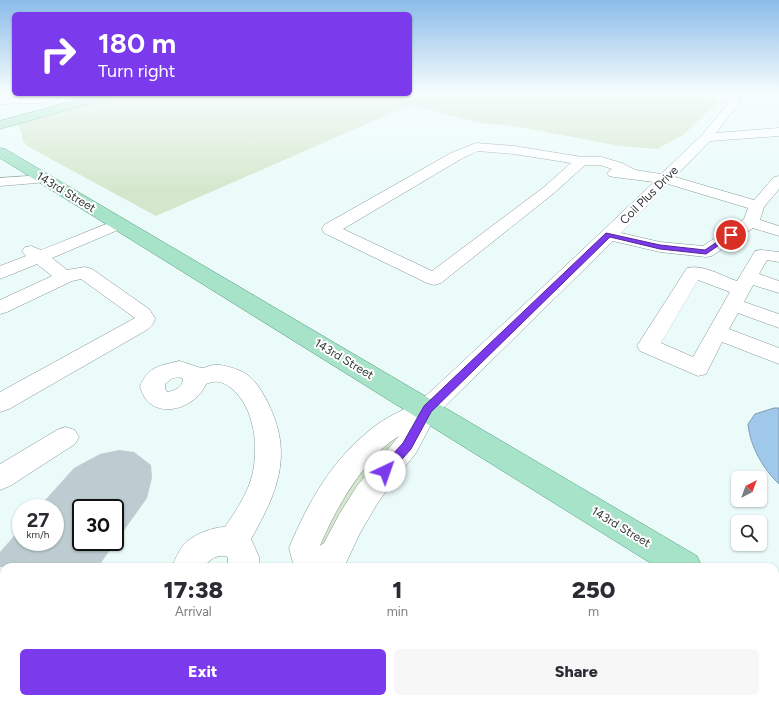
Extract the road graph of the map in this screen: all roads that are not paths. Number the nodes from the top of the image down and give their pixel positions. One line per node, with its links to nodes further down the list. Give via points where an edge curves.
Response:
1 (716, 126): 3 (street, Coil Plus Drive)
2 (778, 130): 3 (street)
3 (706, 138): 8 (street, Coil Plus Drive)
4 (0, 152): 6 (main road, 143rd Street)
5 (582, 161): 5 (street, via 514,150 476,147 330,229 434,279 549,190); 8 (street, via 594,169 608,173 630,173)
6 (23, 166): 7 (main road, 143rd Street); 10 (street)
7 (43, 179): 10 (street); 12 (main road, 143rd Street)
8 (663, 180): 11 (street); 15 (street, Coil Plus Drive)
9 (779, 180): 11 (street)
10 (2, 182)
11 (757, 206): 13 (street)
12 (114, 222): 16 (street); 29 (main road, 143rd Street)
13 (751, 222): 14 (street); 15 (street, via 706,252 660,247)
14 (779, 231)
15 (609, 235): 29 (street, Coil Plus Drive)
16 (35, 254): 18 (street); 19 (street); 20 (street)
17 (779, 257): 22 (street, via 761,255)
18 (0, 264)
19 (0, 273)
20 (65, 277): 23 (street); 28 (street, via 85,273 142,314 144,322)
21 (779, 287): 22 (street)
22 (740, 290): 24 (street); 25 (street); 25 (street, via 694,272 648,346 698,368)
23 (0, 308)
24 (779, 321)
25 (717, 332): 26 (street)
26 (779, 356)
27 (195, 379): 32 (street, via 218,373 228,376 245,388 258,404 264,421 268,448 266,475 243,526)
28 (0, 403)
29 (427, 409): 34 (street, Coil Plus Drive, via 385,432 361,454 333,490 317,517 304,548); 35 (street, Coil Plus Drive, via 407,446 367,495 335,553); 36 (main road, 143rd Street)
30 (66, 437): 31 (street)
31 (0, 478)
32 (238, 555): 33 (street, via 223,541 214,542 194,555)
33 (190, 563)
34 (309, 563)
35 (324, 563)
36 (679, 563)

